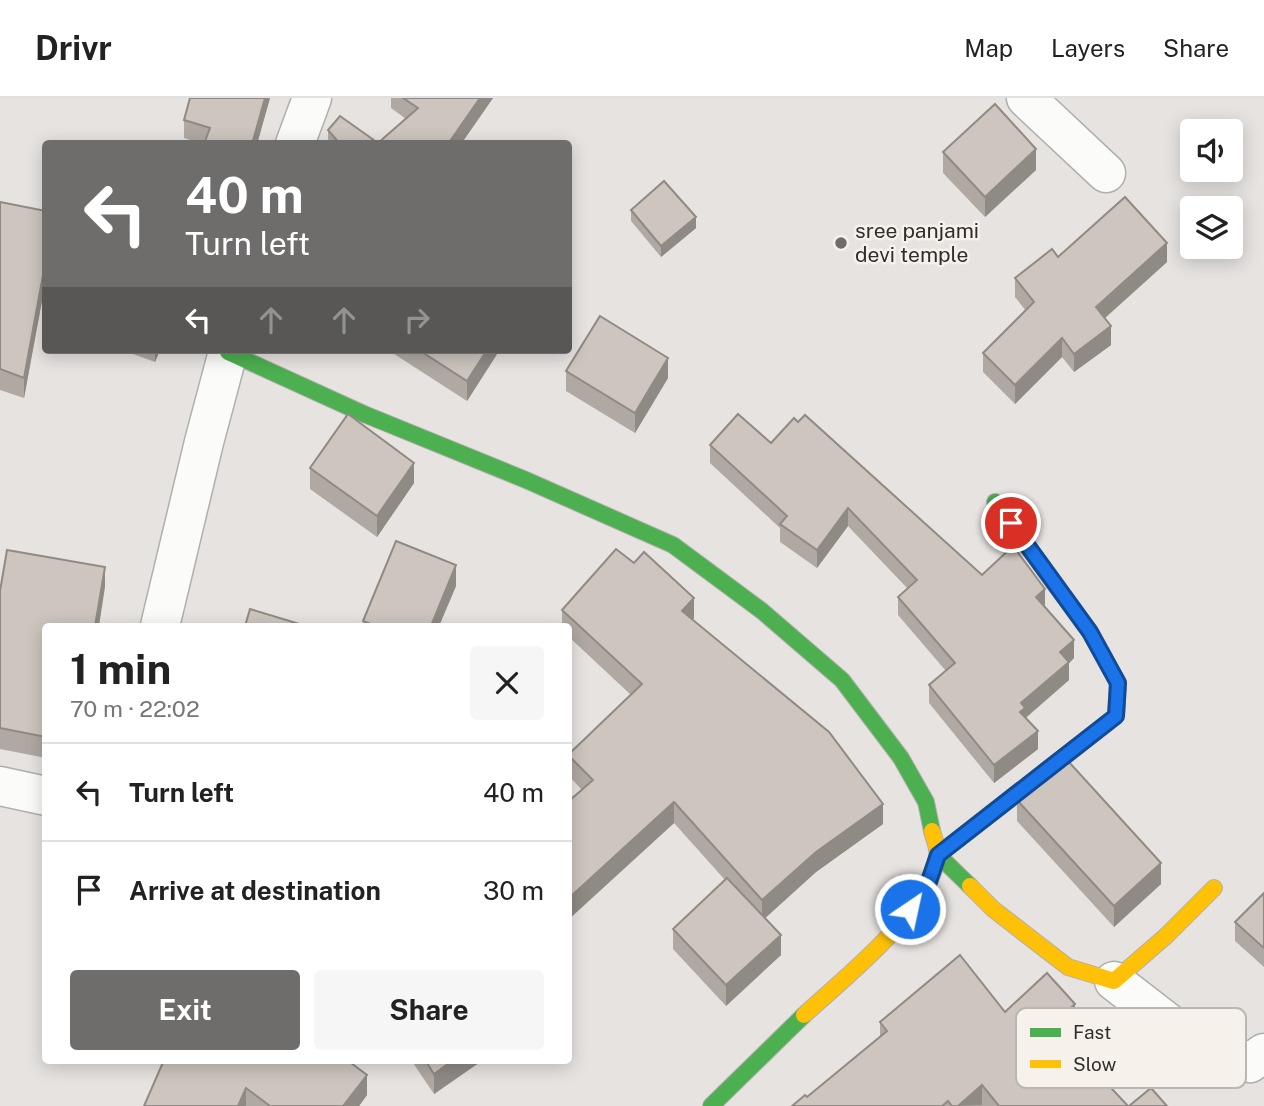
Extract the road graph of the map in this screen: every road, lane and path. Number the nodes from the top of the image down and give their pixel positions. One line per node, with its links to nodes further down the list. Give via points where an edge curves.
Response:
1 (312, 98): 3 (street)
2 (1026, 98): 4 (street)
3 (296, 140)
4 (1106, 173)
5 (227, 354): 8 (street)
6 (234, 354): 11 (street, via 673,545 762,611 842,680 901,758 926,802)
7 (995, 502): 11 (street, via 1090,632 1118,683 1116,716)
8 (161, 623)
9 (0, 786): 10 (street)
10 (42, 795)
11 (938, 855): 13 (street, via 993,909 1068,967); 17 (street, via 926,890 878,947)
12 (1214, 888): 13 (street)
13 (1114, 981): 14 (street)
14 (1149, 1008)
15 (1264, 1053): 16 (street)
16 (1246, 1061)
17 (711, 1106)

